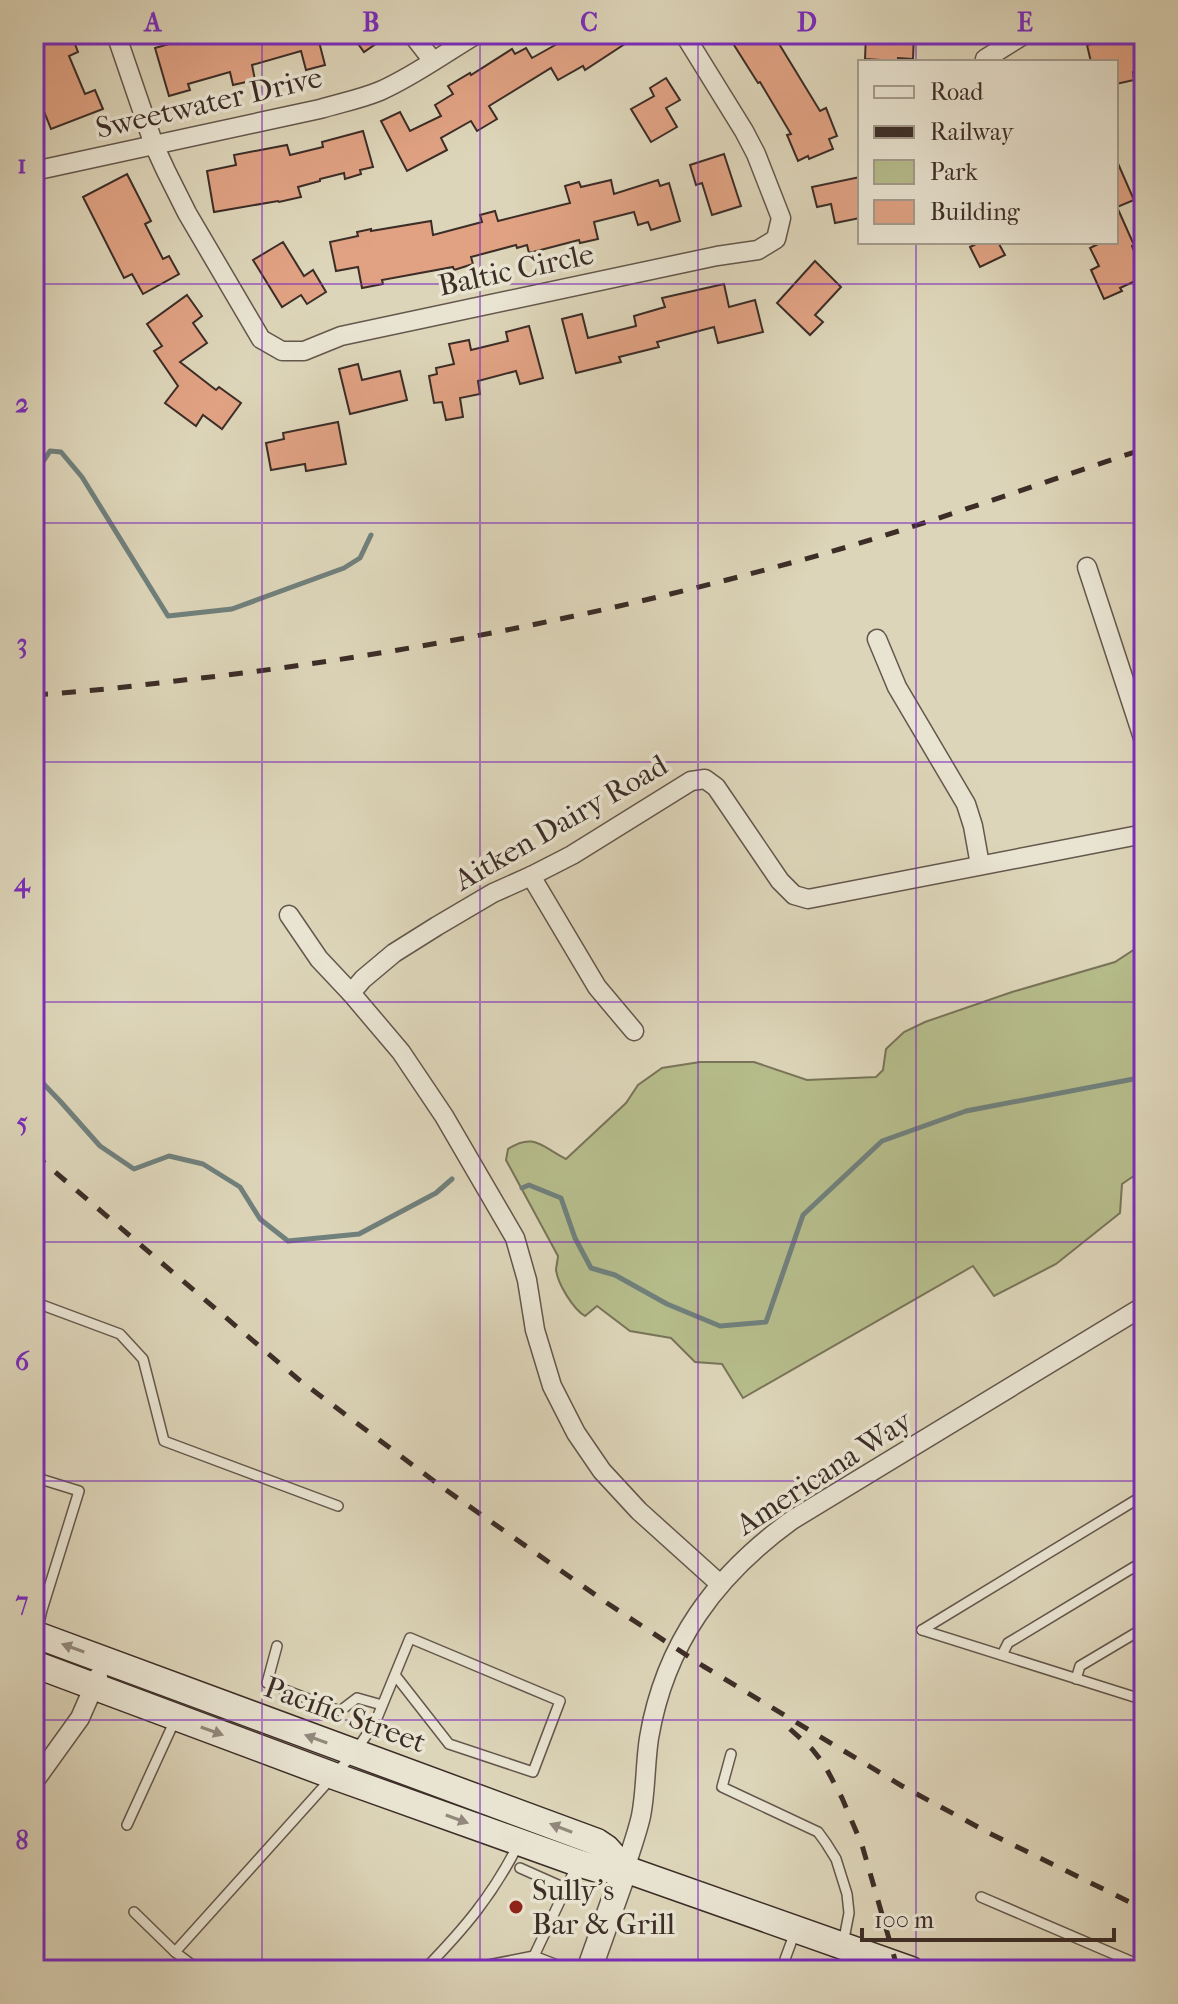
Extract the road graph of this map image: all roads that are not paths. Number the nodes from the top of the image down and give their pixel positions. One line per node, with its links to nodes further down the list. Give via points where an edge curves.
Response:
1 (116, 34): 8 (street, Baltic Circle)
2 (412, 34): 7 (street)
3 (477, 34): 7 (street, Sweetwater Drive)
4 (684, 34): 8 (street, Baltic Circle, via 756,154 781,218 776,239 758,250 341,336 304,351 282,351 261,339)
5 (1025, 34): 6 (street)
6 (985, 59)
7 (433, 61): 8 (street, Sweetwater Drive, via 380,91 351,100)
8 (154, 145): 9 (street, Sweetwater Drive)
9 (34, 171)
10 (1087, 567): 12 (street)
11 (877, 639): 14 (street, via 897,687 966,804)
12 (1144, 741)
13 (1144, 834): 14 (street, Aitken Dairy Road)
14 (980, 865): 15 (street, Aitken Dairy Road, via 808,899 794,895 705,779 691,781)
15 (531, 876): 17 (street, Aitken Dairy Road, via 394,953); 18 (street, via 597,987)
16 (289, 915): 17 (street)
17 (351, 993): 25 (street, via 438,1106 515,1238 552,1386 576,1433 639,1511)
18 (634, 1031)
19 (34, 1302): 23 (lane, via 120,1334 143,1359 164,1441)
20 (1144, 1306): 25 (street, Americana Way, via 792,1520)
21 (34, 1477): 27 (lane, via 79,1491)
22 (1144, 1495): 29 (lane, via 922,1630)
23 (338, 1506)
24 (1144, 1561): 29 (lane, via 1008,1643)
25 (720, 1584): 46 (street, Americana Way, via 666,1672 649,1739 640,1820)
26 (1144, 1628): 33 (lane, via 1080,1666)
27 (35, 1637): 30 (main road, Pacific Street, one-way to 27)
28 (277, 1646): 37 (lane, via 267,1683 340,1711 357,1698)
29 (1002, 1655): 33 (lane)
30 (105, 1660): 34 (street); 35 (main road, Pacific Street)
31 (34, 1664): 34 (main road, Pacific Street)
32 (395, 1675): 32 (lane, via 410,1638 560,1701 533,1772 449,1744); 37 (lane)
33 (1076, 1679): 36 (lane)
34 (93, 1687): 38 (main road, Pacific Street); 42 (street, via 80,1718)
35 (188, 1692): 38 (lane); 39 (main road, Pacific Street, one-way to 35)
36 (1144, 1700)
37 (382, 1705): 39 (lane)
38 (176, 1718): 41 (main road, Pacific Street, one-way to 41); 43 (lane)
39 (354, 1753): 41 (lane); 46 (main road, Pacific Street, one-way to 39, via 597,1842)
40 (731, 1754): 51 (lane, via 722,1787 818,1832 836,1859 849,1913)
41 (334, 1776): 44 (main road, Pacific Street, one-way to 44); 52 (lane)
42 (34, 1782)
43 (127, 1825)
44 (520, 1855): 45 (main road, Pacific Street); 47 (lane); 57 (lane, via 458,1936)
45 (578, 1863): 46 (main road, Pacific Street); 47 (lane)
46 (625, 1869): 50 (main road, Pacific Street); 59 (street)
47 (565, 1888): 53 (lane)
48 (981, 1897): 54 (lane)
49 (134, 1912): 52 (lane)
50 (795, 1930): 51 (main road, Pacific Street); 60 (lane)
51 (842, 1947): 61 (main road, Pacific Street)
52 (175, 1952): 56 (lane)
53 (534, 1956): 55 (lane); 58 (lane)
54 (1144, 1967)
55 (473, 1968)
56 (199, 1970)
57 (424, 1970)
58 (570, 1970)
59 (589, 1970)
60 (781, 1970)
61 (911, 1970)

